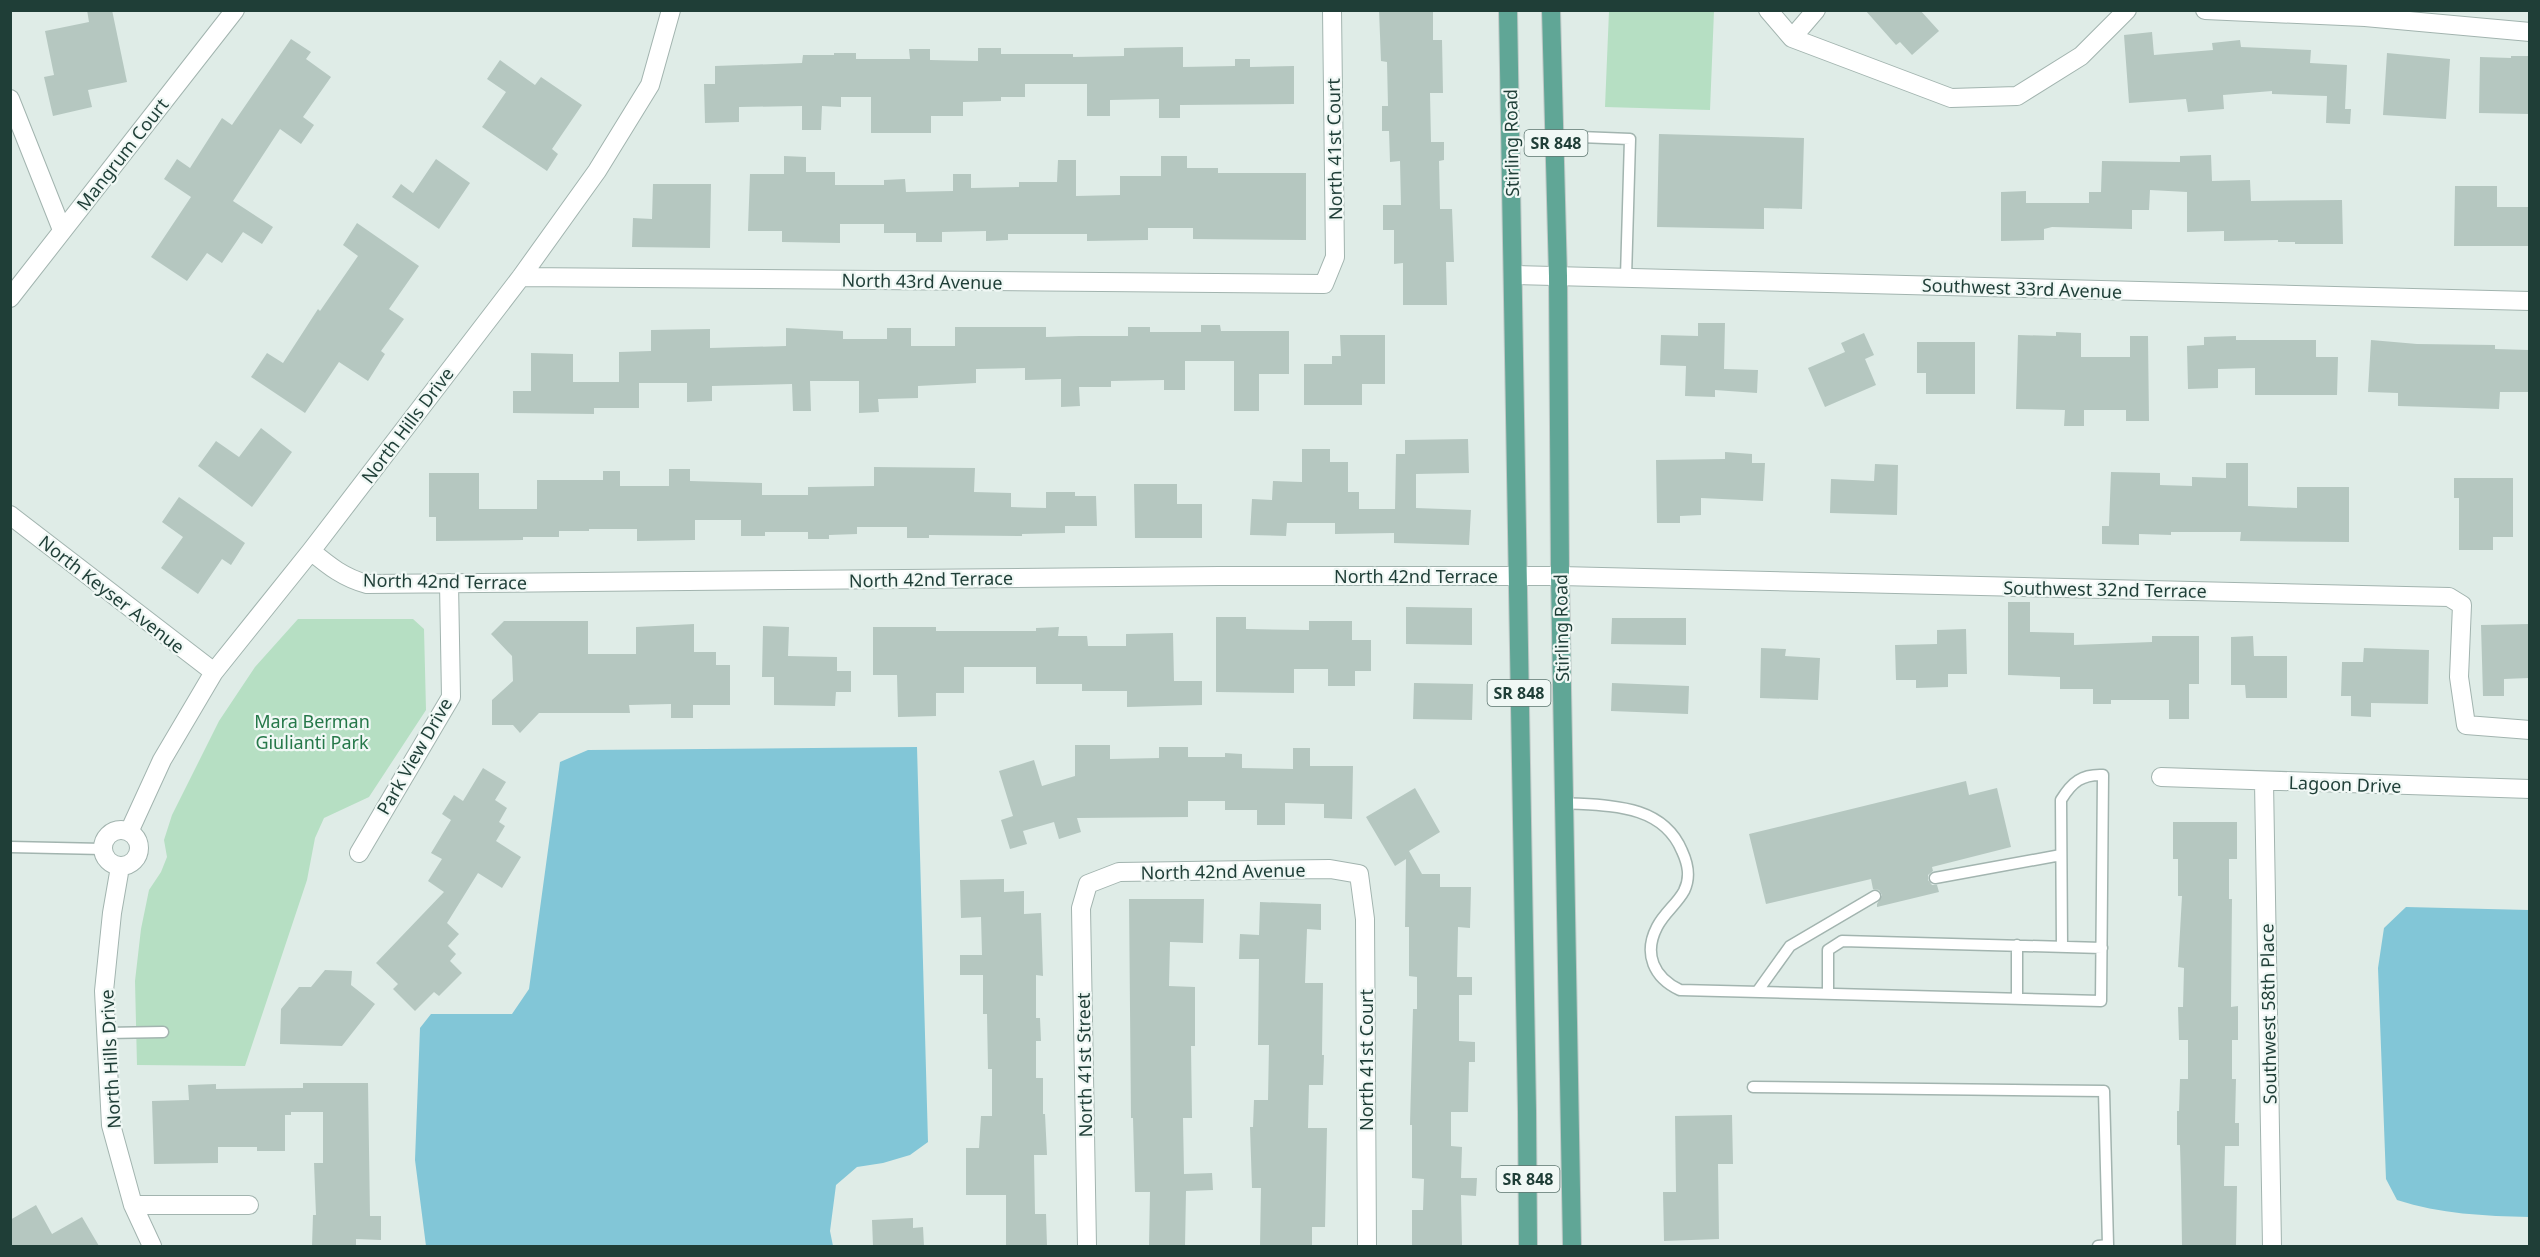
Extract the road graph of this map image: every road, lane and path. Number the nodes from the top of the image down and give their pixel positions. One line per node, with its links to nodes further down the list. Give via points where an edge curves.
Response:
1 (235, 10): 15 (street, Mangrum Court)
2 (671, 10): 18 (street, North Hills Drive, via 650,85 597,171)
3 (1332, 10): 20 (street, North 41st Court, via 1335,257)
4 (1508, 10): 16 (main road, Stirling Road / SR 848)
5 (1551, 10): 14 (main road, Stirling Road / SR 848)
6 (1768, 10): 12 (street)
7 (1816, 10): 12 (street)
8 (2127, 10): 12 (street, via 2081,56 2017,96 1951,98)
9 (2205, 10): 10 (street)
10 (2365, 14): 11 (street)
11 (2529, 32)
12 (1792, 38)
13 (10, 99): 15 (street)
14 (1555, 136): 17 (main road, Stirling Road / SR 848); 19 (lane, via 1630,139)
15 (62, 230): 21 (street, Mangrum Court)
16 (1514, 275): 17 (street, Southwest 33rd Avenue); 25 (main road, Stirling Road / SR 848)
17 (1558, 276): 19 (street, Southwest 33rd Avenue); 26 (main road, Stirling Road / SR 848)
18 (521, 277): 20 (street, North 43rd Avenue); 24 (street, North Hills Drive)
19 (1626, 277): 22 (street, Southwest 33rd Avenue)
20 (1324, 285)
21 (10, 298)
22 (2529, 301)
23 (10, 515): 28 (street, North Keyser Avenue)
24 (311, 551): 27 (street, North 42nd Terrace, via 351,580 368,584); 28 (street, North Hills Drive)
25 (1516, 576): 26 (street, North 42nd Terrace); 27 (street, North 42nd Terrace); 58 (main road, Stirling Road / SR 848)
26 (1560, 576): 29 (street, Southwest 32nd Terrace, via 2449,597 2462,605 2459,677 2466,725); 33 (main road, Stirling Road / SR 848)
27 (449, 583): 37 (street, Park View Drive, via 451,697)
28 (213, 672): 34 (street, North Hills Drive, via 162,760)
29 (2529, 730)
30 (2161, 777): 31 (street, Lagoon Drive)
31 (2264, 782): 32 (street, Lagoon Drive); 61 (street, Southwest 58th Place)
32 (2529, 789)
33 (1564, 802): 47 (lane, via 1622,807 1647,814 1662,822 1678,839 1687,861 1686,889 1657,926 1651,943 1650,959 1667,984 1680,990); 59 (main road, Stirling Road / SR 848)
34 (129, 832): 36 (street, via 111,833); 39 (street, via 137,841 138,853 132,863)
35 (10, 847): 36 (lane)
36 (103, 849): 39 (street, via 106,859)
37 (359, 853)
38 (2061, 855): 41 (lane); 45 (lane); 46 (lane, via 2061,800 2079,778 2103,775)
39 (120, 867): 51 (street, North Hills Drive, via 105,991)
40 (1359, 874): 42 (street, North 42nd Avenue, via 1330,870 1119,872); 57 (street, North 41st Court, via 1365,919)
41 (1935, 878)
42 (1088, 884): 56 (street, North 41st Street, via 1081,908)
43 (1875, 896): 47 (lane, via 1790,946)
44 (2017, 945): 45 (lane); 48 (lane, via 1842,941 1828,950); 49 (lane)
45 (2062, 946): 46 (lane)
46 (2102, 948): 49 (lane, via 2101,1001)
47 (1757, 992): 48 (lane)
48 (1828, 994): 49 (lane)
49 (2017, 999)
50 (163, 1032): 51 (lane)
51 (106, 1033): 53 (street, North Hills Drive, via 111,1125)
52 (1754, 1087): 60 (lane, via 2104,1091 2108,1245)
53 (133, 1205): 54 (street); 55 (street, North Hills Drive)
54 (249, 1205)
55 (152, 1246)
56 (1087, 1246)
57 (1367, 1246)
58 (1528, 1246)
59 (1572, 1246)
60 (2098, 1246)
61 (2272, 1246)

